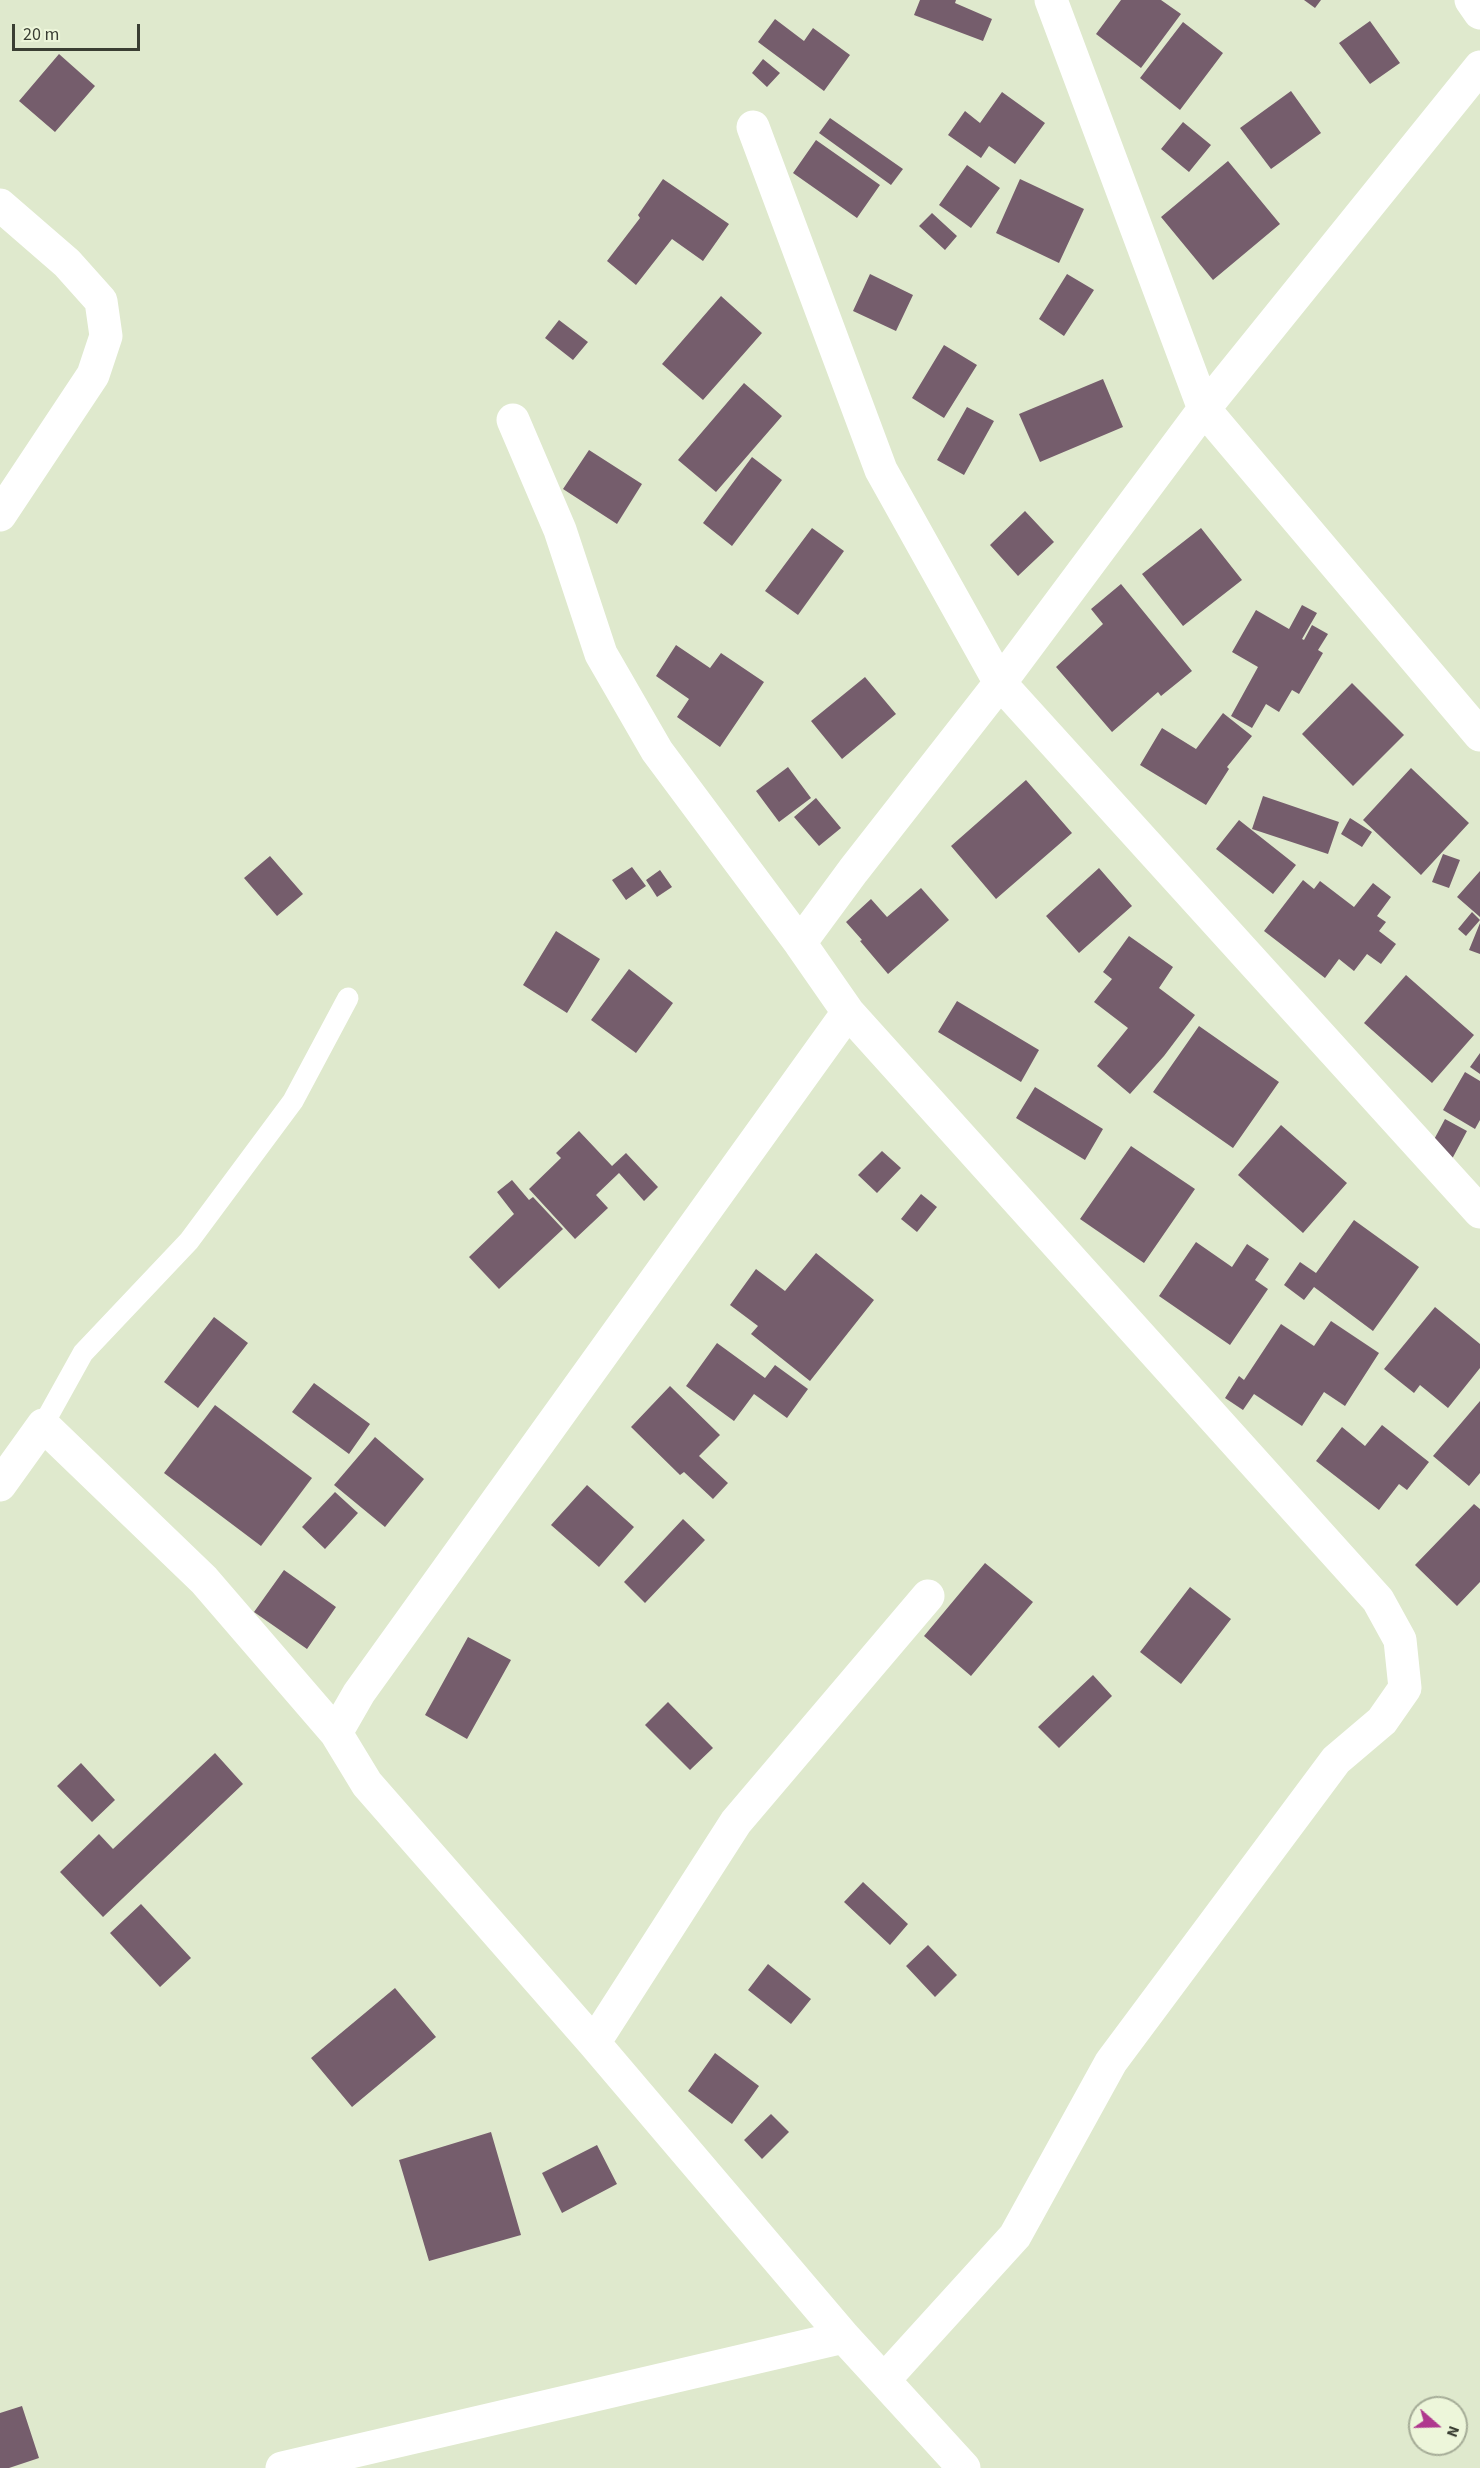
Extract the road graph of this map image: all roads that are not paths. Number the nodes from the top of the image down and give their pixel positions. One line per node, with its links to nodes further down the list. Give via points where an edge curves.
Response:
1 (1051, 0): 7 (street)
2 (1471, 0): 3 (street)
3 (1480, 13)
4 (1480, 67): 7 (street)
5 (753, 127): 10 (street, via 881,470)
6 (0, 205): 9 (street, via 67,263 101,301 106,336 93,375)
7 (1204, 409): 10 (street); 11 (street)
8 (513, 420): 12 (street, via 560,530 601,654 657,751)
9 (0, 515)
10 (1000, 683): 12 (street); 15 (street)
11 (1480, 735)
12 (800, 943): 14 (street)
13 (348, 998): 16 (lane, via 293,1101 189,1241 83,1353)
14 (848, 1012): 19 (street, via 359,1693); 22 (street, via 1378,1600 1400,1640 1405,1688 1382,1721 1336,1760 1111,2062 1015,2236)
15 (1480, 1212)
16 (43, 1425): 17 (street); 19 (street, via 204,1580)
17 (0, 1485)
18 (928, 1596): 20 (street, via 736,1822)
19 (336, 1732): 20 (street, via 367,1784)
20 (594, 2043): 21 (street)
21 (844, 2337): 22 (street); 23 (street)
22 (884, 2380): 24 (street)
23 (282, 2468)
24 (964, 2468)

